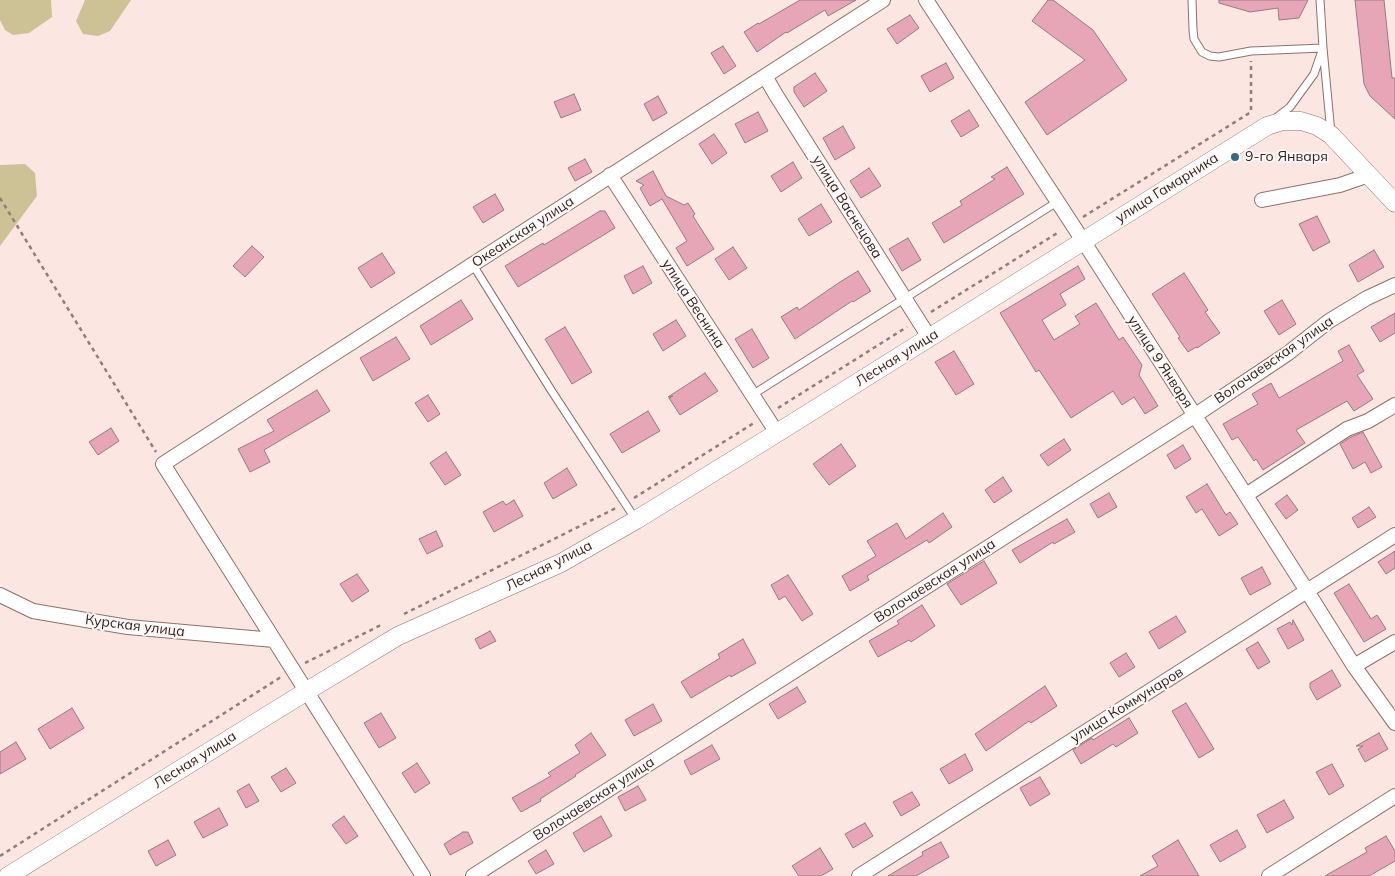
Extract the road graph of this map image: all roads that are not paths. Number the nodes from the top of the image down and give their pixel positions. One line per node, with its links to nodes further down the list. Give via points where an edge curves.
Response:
1 (883, 0): 6 (street, Океанская улица)
2 (926, 0): 12 (street, улица 9 Января)
3 (1192, 0): 5 (lane, via 1194,39 1202,52 1210,56)
4 (1320, 0): 5 (lane)
5 (1323, 48): 7 (lane, via 1314,74 1290,106); 8 (lane)
6 (766, 76): 9 (street, Океанская улица); 17 (street, улица Васнецова)
7 (1266, 126): 8 (street, улица Гамарника, via 1300,121); 14 (street, улица Гамарника)
8 (1331, 135): 10 (street, улица Гамарника)
9 (610, 175): 15 (street, Океанская улица); 19 (street, улица Веснина)
10 (1369, 175): 11 (street, via 1340,185); 13 (street, улица Гамарника)
11 (1262, 200)
12 (1057, 202): 14 (street, улица 9 Января); 17 (lane)
13 (1395, 203)
14 (1083, 241): 18 (street, Лесная улица); 21 (street, улица 9 Января)
15 (473, 265): 24 (lane); 28 (street, Океанская улица, via 163,464)
16 (1395, 284): 21 (street, Волочаевская улица, via 1329,321 1287,354)
17 (904, 298): 18 (street, улица Васнецова); 19 (lane)
18 (929, 337): 22 (street, Лесная улица)
19 (752, 395): 22 (street, улица Веснина)
20 (1395, 405): 23 (street, via 1347,429)
21 (1194, 416): 23 (street, улица 9 Января); 36 (street, Волочаевская улица)
22 (777, 433): 24 (street, Лесная улица)
23 (1246, 495): 26 (street, улица 9 Января)
24 (636, 520): 31 (street, Лесная улица, via 561,563 398,636)
25 (1395, 535): 26 (street, улица Коммунаров)
26 (1307, 591): 30 (street, улица 9 Января); 37 (street, улица Коммунаров)
27 (0, 595): 28 (street, Курская улица, via 33,611 128,627)
28 (274, 640): 31 (street)
29 (1395, 642): 30 (street)
30 (1354, 666): 32 (street, улица 9 Января)
31 (307, 691): 34 (street, Лесная улица); 35 (street)
32 (1395, 722)
33 (1395, 796): 38 (street)
34 (8, 876)
35 (423, 876)
36 (473, 876)
37 (859, 876)
38 (1269, 876)

